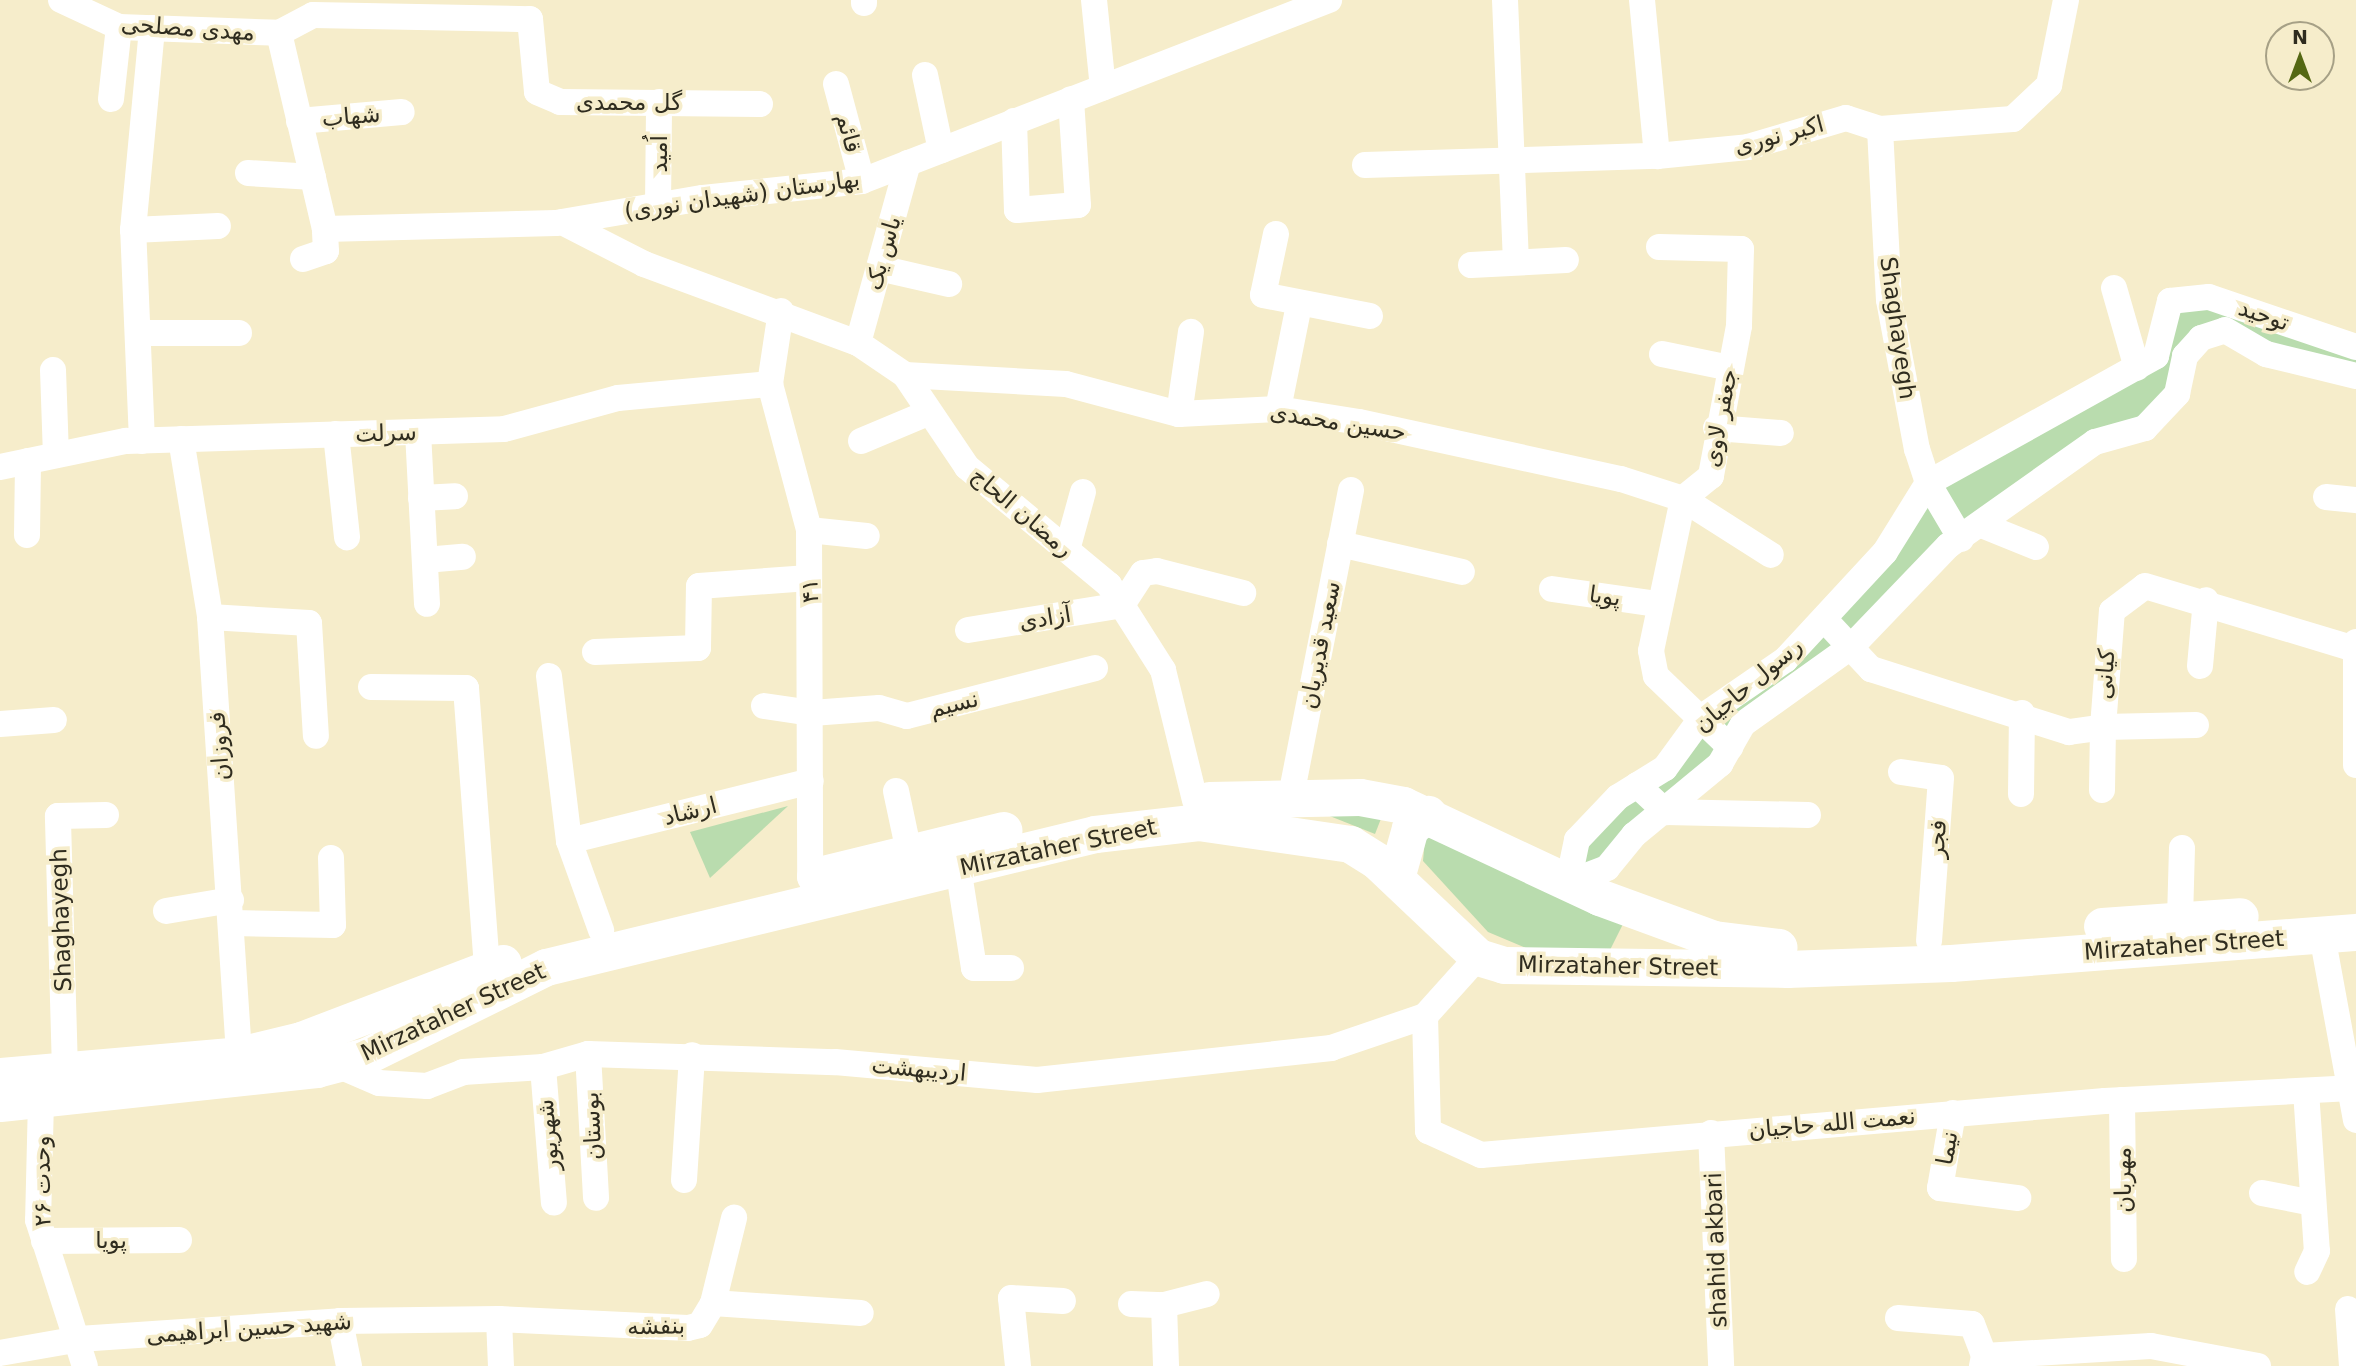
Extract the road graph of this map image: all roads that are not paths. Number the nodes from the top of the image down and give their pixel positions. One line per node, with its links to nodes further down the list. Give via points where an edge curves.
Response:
1 (61, 0): 7 (street, مهدی مصلحی)
2 (1094, 0): 12 (street)
3 (1329, 0): 12 (street, بهارستان (شهیدان نوری))
4 (1505, 0): 25 (street)
5 (1642, 0): 22 (street)
6 (2066, 0): 20 (street, اکبر نوری, via 2049,85 2024,111 1972,127 1910,123)
7 (119, 27): 8 (street, مهدی مصلحی); 13 (street)
8 (152, 28): 9 (street, مهدی مصلحی); 33 (street)
9 (279, 33): 15 (street, گل محمدی, via 313,15 530,19 537,92 560,102); 18 (street)
10 (925, 75): 21 (street)
11 (836, 84): 28 (street, قائم)
12 (1103, 88): 14 (street, بهارستان (شهیدان نوری))
13 (111, 99)
14 (1071, 99): 19 (street, بهارستان (شهیدان نوری)); 19 (street, via 1078,205 1017,210)
15 (659, 102): 16 (street, گل محمدی); 29 (street, اُمید)
16 (760, 104)
17 (402, 111): 18 (street, شهاب)
18 (299, 121): 27 (street)
19 (1014, 121): 21 (street, بهارستان (شهیدان نوری))
20 (1880, 129): 22 (street, اکبر نوری, via 1846,118 1748,146); 73 (street, Shaghayegh, via 1889,300)
21 (941, 150): 23 (street, بهارستان (شهیدان نوری))
22 (1657, 156): 25 (street, اکبر نوری)
23 (908, 163): 28 (street, بهارستان (شهیدان نوری)); 40 (street, یاس یک)
24 (1364, 165): 25 (street, اکبر نوری)
25 (1515, 165): 38 (street)
26 (248, 173): 27 (street)
27 (313, 177): 32 (street)
28 (862, 181): 29 (street, بهارستان (شهیدان نوری))
29 (659, 206): 30 (street, بهارستان (شهیدان نوری))
30 (562, 222): 32 (street, بهارستان (شهیدان نوری)); 45 (street, رمضان الحاج, via 644,264)
31 (218, 226): 33 (street)
32 (325, 229): 36 (street, via 326,251)
33 (132, 230): 48 (street)
34 (1276, 234): 44 (street, via 1263,295)
35 (1659, 247): 54 (street, جعفر لاوی, via 1741,249 1739,326)
36 (303, 259)
37 (1566, 260): 38 (street)
38 (1516, 261): 39 (street)
39 (1471, 265)
40 (879, 268): 41 (street); 51 (street, یاس یک)
41 (949, 284)
42 (2114, 288): 55 (street)
43 (2170, 301): 52 (street, توحید, via 2209,297); 55 (street, رسول حاجیان, via 2156,356)
44 (1299, 305): 46 (street); 60 (street)
45 (781, 311): 51 (street, رمضان الحاج); 59 (street, ۴۱)
46 (1370, 316)
47 (1191, 332): 62 (street)
48 (138, 333): 49 (street); 68 (street)
49 (239, 333)
50 (2201, 338): 58 (street, توحید, via 2225,330 2266,354); 81 (street, رسول حاجیان, via 2185,356 2176,394 2145,428 2095,442)
51 (858, 343): 57 (street, رمضان الحاج)
52 (2356, 347)
53 (1662, 354): 54 (street)
54 (1730, 368): 63 (street, جعفر لاوی)
55 (2137, 368): 73 (street, رسول حاجیان)
56 (53, 370): 70 (street)
57 (905, 375): 61 (street, رمضان الحاج); 62 (street, حسین محمدی, via 1066,384)
58 (2356, 376)
59 (770, 384): 64 (street, سرلت, via 618,398 505,429); 82 (street, ۴۱)
60 (1278, 409): 62 (street, حسین محمدی); 79 (street, حسین محمدی, via 1621,479)
61 (928, 413): 69 (street); 89 (street, رمضان الحاج, via 967,467)
62 (1179, 414)
63 (1716, 428): 65 (street); 79 (street, جعفر لاوی, via 1711,476)
64 (418, 432): 66 (street, سرلت); 78 (street)
65 (1781, 433)
66 (336, 434): 67 (street, سرلت); 85 (street)
67 (181, 439): 68 (street, سرلت); 103 (street, فروزان)
68 (142, 441): 70 (street, سرلت)
69 (861, 441)
70 (57, 456): 71 (street, سرلت)
71 (28, 461): 72 (street, سرلت); 83 (street)
72 (0, 467)
73 (1928, 483): 86 (street, Shaghayegh); 95 (street, رسول حاجیان)
74 (1351, 490): 87 (street, سعید قدیریان)
75 (1083, 492): 89 (street)
76 (455, 496): 78 (street)
77 (2326, 497): 80 (street)
78 (421, 498): 92 (street)
79 (1684, 499): 90 (street, حسین محمدی); 101 (street)
80 (2356, 500)
81 (1984, 526): 86 (street, رسول حاجیان); 88 (street)
82 (809, 530): 84 (street); 94 (street, ۴۱)
83 (27, 535)
84 (867, 536)
85 (347, 537)
86 (1961, 539): 98 (street, رسول حاجیان)
87 (1340, 544): 93 (street); 132 (street, سعید قدیریان)
88 (2036, 547)
89 (1067, 550): 102 (street, رمضان الحاج, via 1110,585)
90 (1771, 555)
91 (463, 557): 92 (street)
92 (425, 560): 100 (street)
93 (1462, 572)
94 (809, 578): 109 (street, via 699,586 698,648); 115 (street, ۴۱)
95 (1861, 580): 98 (street); 104 (street, رسول حاجیان)
96 (1552, 589): 101 (street, پویا)
97 (1243, 593): 102 (street, via 1157,571 1143,573)
98 (1894, 599): 107 (street, رسول حاجیان)
99 (2206, 600): 108 (street, کیانی); 110 (street); 121 (street, کیانی, via 2145,586 2112,611)
100 (427, 604)
101 (1658, 604): 117 (street, via 1651,651 1656,676)
102 (1122, 605): 105 (street, آزادی); 131 (street, رمضان الحاج, via 1163,670)
103 (209, 617): 122 (street, via 309,623); 147 (street, فروزان)
104 (1824, 618): 107 (street, کیانی); 117 (street, رسول حاجیان, via 1784,660)
105 (968, 630)
106 (2356, 642): 108 (street)
107 (1852, 646): 116 (street, کیانی, via 1871,669 1928,692); 123 (street, رسول حاجیان, via 1811,680 1778,694 1743,724)
108 (2355, 649): 124 (street)
109 (595, 652)
110 (2200, 666)
111 (1095, 667): 115 (street, نسیم, via 907,716 879,708)
112 (549, 676): 137 (street)
113 (372, 687): 156 (street, via 466,688)
114 (764, 706): 115 (street)
115 (811, 713): 126 (street, ۴۱)
116 (2021, 713): 121 (street, کیانی, via 2069,732); 130 (street)
117 (1702, 717): 123 (street); 127 (street, رسول حاجیان, via 1665,768)
118 (54, 720): 119 (street)
119 (0, 724)
120 (2196, 726): 121 (street)
121 (2103, 727): 128 (street)
122 (316, 736)
123 (1730, 747): 133 (street, رسول حاجیان)
124 (2356, 765)
125 (1901, 772): 152 (street, فجر, via 1941,778)
126 (811, 781): 137 (street, ارشاد); 142 (street, ۴۱)
127 (1637, 785): 133 (street); 144 (street, رسول حاجیان, via 1577,840)
128 (2102, 790)
129 (896, 791): 139 (street)
130 (2021, 794)
131 (1195, 800): 132 (main road, Mirzataher Street); 139 (main road, Mirzataher Street, via 1088,810)
132 (1290, 801): 134 (main road, Mirzataher Street, via 1360,797)
133 (1666, 812): 136 (street); 144 (street, رسول حاجیان, via 1634,835 1607,868)
134 (1428, 814): 143 (main road, via 1410,828); 144 (main road, Mirzataher Street)
135 (106, 815): 165 (street, Shaghayegh, via 58,816)
136 (1808, 815)
137 (569, 841): 150 (street)
138 (2182, 848): 149 (street)
139 (909, 852): 142 (main road, Mirzataher Street)
140 (331, 858): 147 (street, via 333,925)
141 (958, 867): 143 (main road, Mirzataher Street, via 1095,834 1198,822 1350,844); 155 (street, via 974,968); 159 (main road, Mirzataher Street, via 546,967)
142 (810, 877): 150 (main road, Mirzataher Street)
143 (1396, 878): 153 (main road, Mirzataher Street)
144 (1568, 883): 148 (main road, Mirzataher Street)
145 (2356, 908): 149 (main road, Mirzataher Street)
146 (166, 911): 147 (street)
147 (231, 912): 162 (street, فروزان)
148 (1640, 913): 152 (main road, Mirzataher Street, via 1750,946); 154 (main road, via 1637,948)
149 (2180, 919): 152 (main road, Mirzataher Street)
150 (601, 930): 156 (main road, Mirzataher Street)
151 (2339, 934): 154 (main road, Mirzataher Street, via 1951,963); 167 (street)
152 (1929, 941)
153 (1478, 957): 154 (main road, Mirzataher Street, via 1537,967); 158 (street, اردیبهشت)
154 (1627, 967)
155 (1011, 968)
156 (487, 969): 157 (main road, Mirzataher Street)
157 (371, 1013): 159 (main road, via 375,1041); 160 (main road, Mirzataher Street)
158 (1425, 1016): 163 (street, اردیبهشت, via 1331,1048 1037,1080); 174 (street, نعمت الله حاجیان, via 1428,1131 1481,1155)
159 (389, 1044): 160 (main road, Mirzataher Street)
160 (327, 1048): 162 (main road, Mirzataher Street); 164 (street, اردیبهشت, via 379,1083 427,1086 463,1072); 169 (main road, Mirzataher Street, via 247,1081)
161 (588, 1054): 163 (street, اردیبهشت); 164 (street, اردیبهشت); 177 (street, بوستان)
162 (239, 1055): 165 (main road, Mirzataher Street)
163 (692, 1055): 175 (street)
164 (543, 1067): 180 (street, شهریور)
165 (65, 1071): 166 (main road, Mirzataher Street)
166 (0, 1076)
167 (2355, 1088): 168 (street, نعمت الله حاجیان); 173 (street)
168 (2306, 1091): 170 (street, نعمت الله حاجیان); 179 (street)
169 (41, 1100): 171 (main road, Mirzataher Street); 183 (street, وحدت ۲۶)
170 (2122, 1100): 172 (street, نعمت الله حاجیان); 184 (street, مهربان)
171 (0, 1103)
172 (1953, 1113): 174 (street, نعمت الله حاجیان); 178 (street, نیما, via 1940,1188)
173 (2356, 1120)
174 (1712, 1133): 205 (street, shahid akbari)
175 (684, 1180)
176 (2262, 1193): 179 (street)
177 (596, 1198)
178 (2018, 1198)
179 (2314, 1202): 185 (street, via 2317,1251)
180 (554, 1203)
181 (734, 1218): 188 (street, بنفشه)
182 (178, 1240): 183 (street, پویا)
183 (44, 1241): 196 (street, وحدت ۲۶)
184 (2123, 1259)
185 (2307, 1272)
186 (1206, 1294): 190 (street)
187 (1063, 1301): 203 (street, via 1011,1298)
188 (713, 1303): 192 (street); 194 (street, بنفشه, via 700,1325 688,1328)
189 (1132, 1304): 190 (street)
190 (1164, 1305): 204 (street)
191 (2348, 1310): 206 (street)
192 (861, 1313)
193 (1898, 1318): 198 (street, via 1972,1324)
194 (499, 1319): 195 (street, شهید حسین ابراهیمی); 202 (street)
195 (340, 1321): 196 (street, شهید حسین ابراهیمی); 201 (street)
196 (79, 1339): 197 (street, شهید حسین ابراهیمی); 200 (street, وحدت ۲۶)
197 (0, 1353)
198 (1983, 1361): 199 (street, via 2151,1346)
199 (2242, 1364)
200 (85, 1366)
201 (349, 1366)
202 (501, 1366)
203 (1018, 1366)
204 (1166, 1366)
205 (1721, 1366)
206 (2352, 1366)

